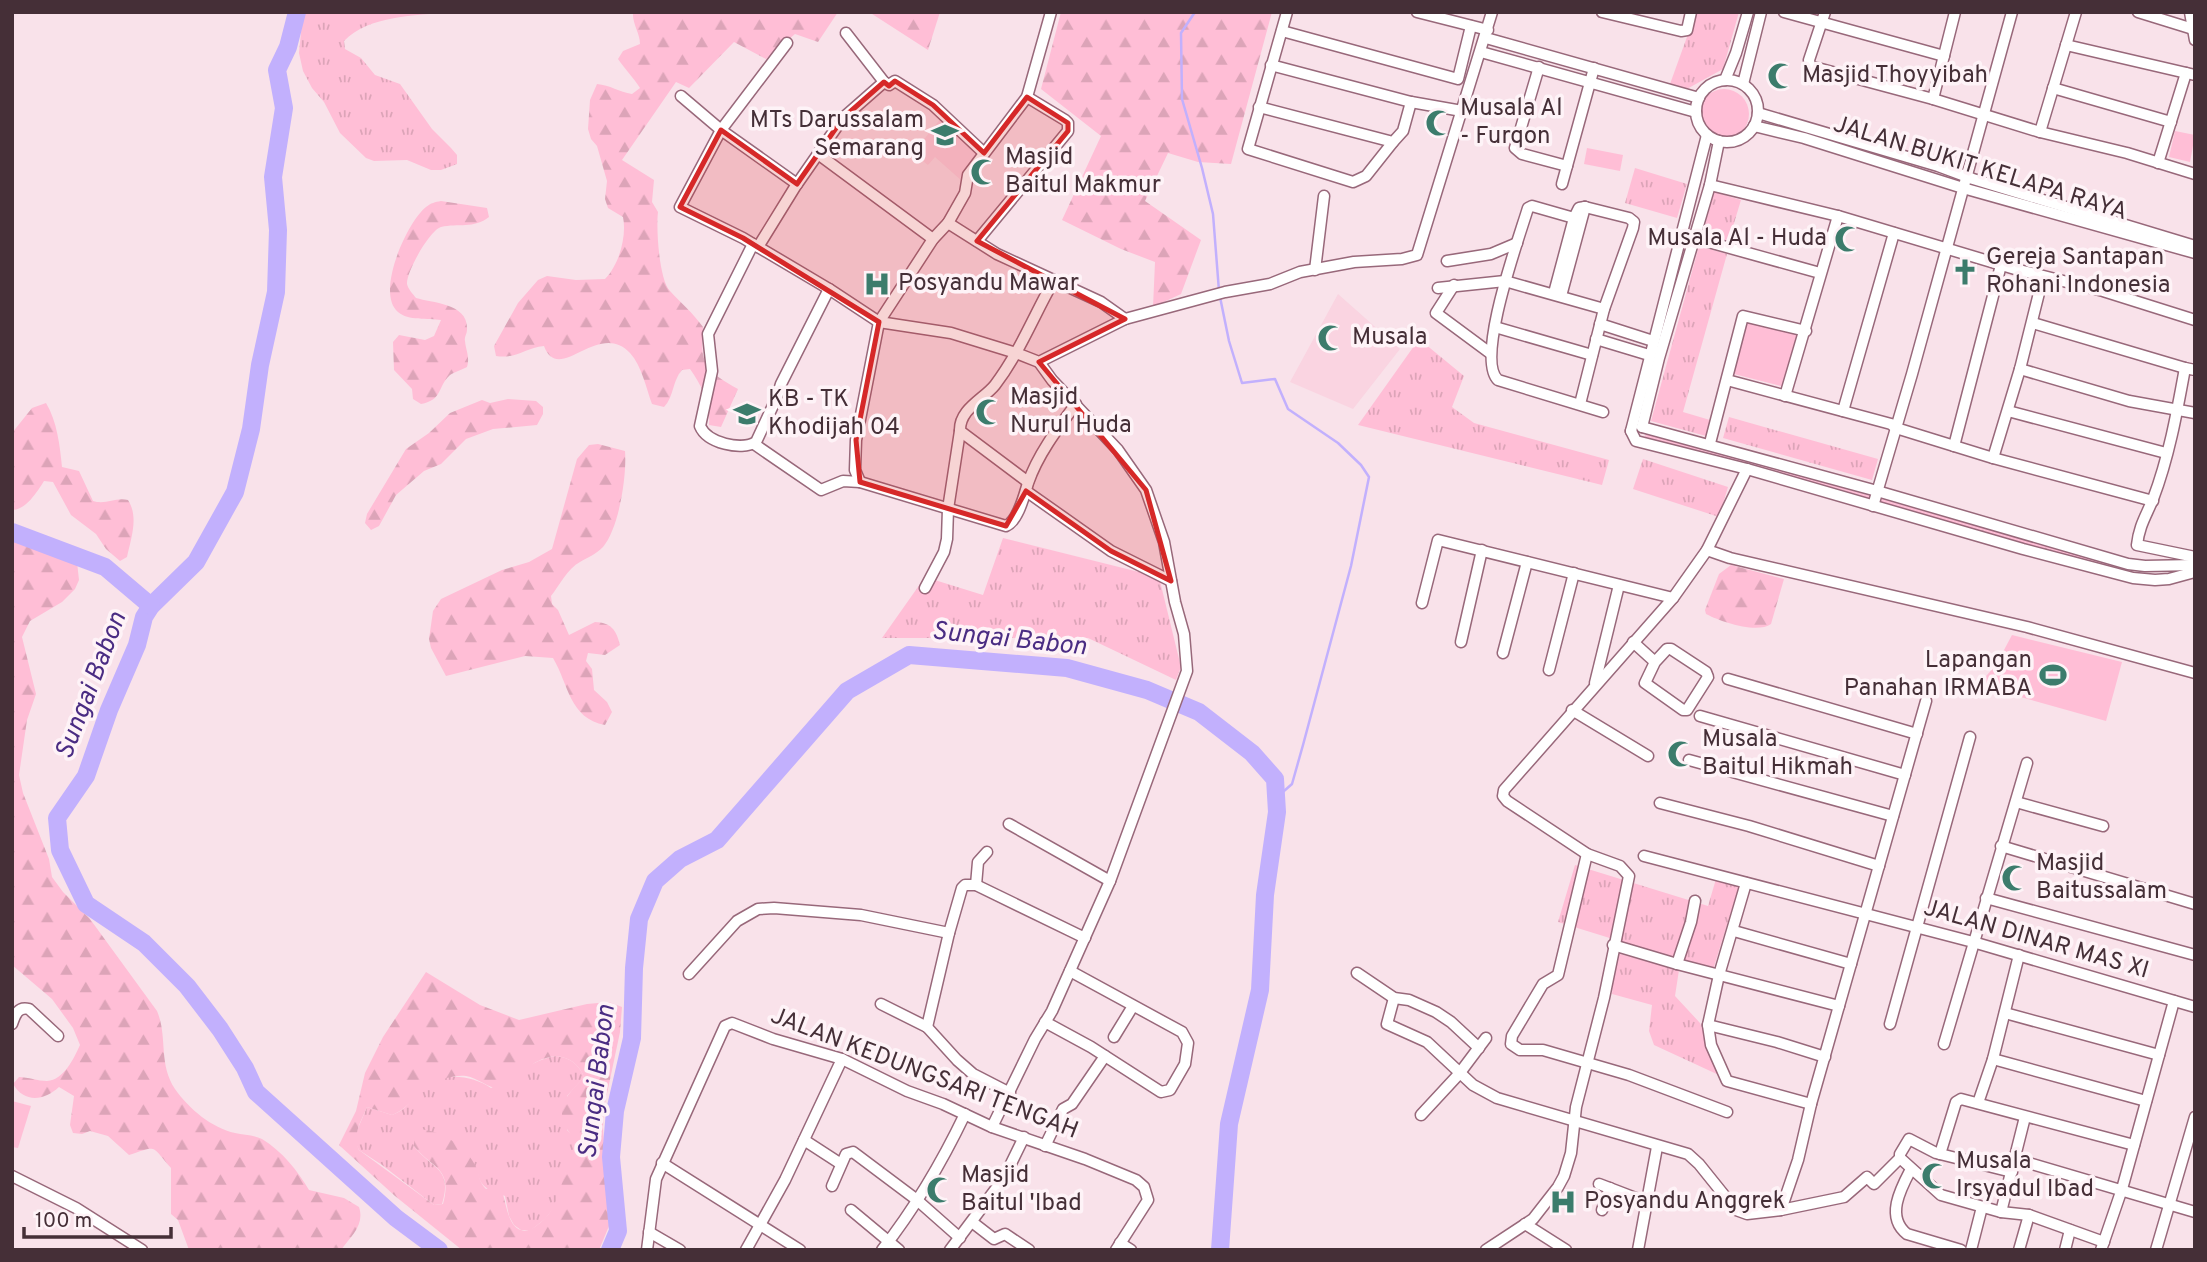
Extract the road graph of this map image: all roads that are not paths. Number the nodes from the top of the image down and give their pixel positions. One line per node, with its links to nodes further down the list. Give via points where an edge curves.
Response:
1 (1051, 12): 36 (street)
2 (1287, 12): 18 (street)
3 (1417, 12): 17 (street)
4 (1492, 12): 20 (street)
5 (1602, 12): 15 (street)
6 (1691, 12): 15 (street, via 1687,30 1681,31)
7 (1748, 12): 30 (street)
8 (1761, 12): 33 (street)
9 (1784, 12): 16 (street)
10 (1955, 12): 25 (street)
11 (2012, 12): 44 (street)
12 (2076, 12): 23 (street)
13 (2138, 12): 21 (street)
14 (2190, 12): 21 (street)
15 (1642, 17)
16 (1824, 17): 25 (street); 38 (street, via 1810,66)
17 (1471, 26): 18 (street, via 1458,79); 20 (street)
18 (1282, 31): 26 (street)
19 (846, 33): 31 (street)
20 (1487, 34): 24 (street); 28 (street)
21 (2194, 35)
22 (787, 43): 47 (street)
23 (2066, 45): 29 (street); 34 (street)
24 (1481, 52): 27 (street); 41 (street)
25 (1944, 56): 38 (street)
26 (1271, 65): 39 (street); 40 (street)
27 (1539, 67): 32 (street); 55 (street, via 1515,148)
28 (1594, 68): 32 (street); 37 (street)
29 (2190, 74): 45 (street)
30 (1725, 80): 33 (street); 37 (street, via 1709,85)
31 (884, 82): 52 (street, via 889,85 895,80 933,105); 53 (street, via 843,118)
32 (1590, 84): 42 (street); 55 (street)
33 (1743, 84): 43 (street, via 1754,96)
34 (2053, 88): 45 (street); 48 (street)
35 (681, 96): 47 (street)
36 (1027, 97): 52 (street); 71 (street, via 1065,120 1068,131)
37 (1699, 98): 42 (street)
38 (1933, 99): 44 (street)
39 (1411, 102): 41 (street); 51 (street, via 1403,131)
40 (1259, 107): 51 (street); 51 (street, via 1247,146 1251,152 1353,183 1366,176)
41 (1462, 111): 79 (street, via 1417,255)
42 (1696, 112): 49 (street)
43 (1758, 113): 46 (street); 57 (street, JALAN BUKIT KELAPA RAYA)
44 (1983, 115): 48 (street); 57 (street)
45 (2171, 122): 54 (street)
46 (1754, 126): 50 (street, via 1732,142); 61 (street, JALAN BUKIT KELAPA RAYA)
47 (721, 130): 58 (street); 73 (street, via 680,207)
48 (2040, 132): 54 (street)
49 (1707, 135): 50 (street); 88 (street)
50 (1719, 141): 60 (street)
51 (1393, 142)
52 (984, 153): 66 (street, via 968,175 965,193)
53 (818, 154): 58 (street); 70 (street)
54 (2158, 163): 56 (street)
55 (1567, 166): 59 (street)
56 (2195, 174)
57 (1966, 177): 61 (street); 67 (street, JALAN BUKIT KELAPA RAYA)
58 (797, 184): 73 (street)
59 (1562, 184)
60 (1710, 185): 64 (street); 69 (street)
61 (1963, 188): 67 (street, JALAN BUKIT KELAPA RAYA); 75 (street)
62 (1324, 196): 79 (street)
63 (1586, 207): 65 (street, via 1579,208); 87 (street); 90 (street, via 1634,222)
64 (1838, 216): 68 (street); 80 (street)
65 (1574, 218): 72 (street, via 1530,207); 87 (street)
66 (948, 223): 70 (street); 71 (street)
67 (2107, 224): 74 (street, JALAN BUKIT KELAPA RAYA); 76 (street, JALAN BUKIT KELAPA RAYA)
68 (1894, 233): 75 (street); 112 (street)
69 (1694, 238): 80 (street); 89 (street)
70 (933, 239): 93 (street)
71 (977, 241): 82 (street)
72 (1517, 243): 77 (street, via 1491,254); 83 (street)
73 (756, 246): 86 (street); 121 (street, via 708,334 712,371 700,426 716,441)
74 (2195, 246)
75 (1947, 249): 78 (street); 117 (street)
76 (2195, 253)
77 (1447, 261)
78 (2001, 265): 81 (street); 122 (street)
79 (1315, 270): 91 (street)
80 (1820, 273): 97 (street)
81 (2043, 277): 92 (street); 94 (street)
82 (1054, 280): 91 (street); 100 (street)
83 (1505, 281): 84 (street); 87 (street); 96 (street)
84 (1454, 285): 85 (street); 101 (street, via 1436,313)
85 (1438, 288)
86 (830, 289): 93 (street); 121 (street)
87 (1558, 295): 90 (street)
88 (1663, 303): 89 (street); 99 (street)
89 (1674, 306): 116 (street)
90 (1605, 309): 95 (street)
91 (1125, 319): 104 (street)
92 (2195, 320)
93 (878, 322): 100 (street, via 951,333); 126 (street, via 856,440 855,470)
94 (2033, 323): 105 (street); 106 (street)
95 (1600, 324): 98 (street); 99 (street)
96 (1495, 327): 101 (street); 102 (street)
97 (1806, 331): 107 (street, via 1743,316); 108 (street)
98 (1596, 339): 102 (street); 103 (street)
99 (1653, 341): 103 (street)
100 (1016, 353): 104 (street); 118 (street, via 961,421)
101 (1490, 353): 110 (street, via 1498,380)
102 (1592, 355): 110 (street)
103 (1649, 355): 119 (street)
104 (1039, 362): 109 (street)
105 (2020, 369): 111 (street, via 2129,401); 113 (street)
106 (2190, 369): 111 (street)
107 (1727, 380): 108 (street); 120 (street)
108 (1785, 396): 112 (street)
109 (1076, 404): 127 (street, via 1053,435); 140 (street, via 1118,450 1146,490 1164,541)
110 (1580, 404): 114 (street)
111 (2178, 409): 115 (street); 123 (street)
112 (1843, 411): 117 (street)
113 (2008, 411): 123 (street); 124 (street)
114 (1603, 412)
115 (2195, 413)
116 (1642, 427): 119 (street); 120 (street)
117 (1896, 428): 122 (street); 128 (street)
118 (960, 431): 127 (street); 131 (street)
119 (1631, 431): 125 (street, via 1636,441)
120 (1710, 443): 128 (street)
121 (754, 444): 126 (street, via 821,490 843,481)
122 (1954, 446): 124 (street)
123 (2166, 453): 129 (street)
124 (1993, 458): 129 (street)
125 (1747, 469): 130 (street); 134 (street)
126 (860, 482): 131 (street)
127 (1027, 486): 131 (street, via 1013,522 1006,526); 140 (street, via 1111,551)
128 (1877, 491): 130 (street); 137 (street)
129 (2152, 501): 132 (street)
130 (1872, 506): 138 (street, via 2141,580 2169,579 2191,573)
131 (948, 509): 142 (street, via 944,552)
132 (2137, 545): 135 (street); 137 (street)
133 (1482, 550): 136 (street); 144 (street, via 1438,540); 145 (street)
134 (1707, 550): 143 (street); 150 (street, via 2027,627)
135 (2195, 557)
136 (1527, 562): 139 (street); 147 (street)
137 (2132, 564): 138 (street)
138 (2195, 567)
139 (1574, 573): 141 (street); 149 (street)
140 (1171, 581): 172 (street, via 1187,651 1187,671)
141 (1619, 584): 143 (street); 152 (street)
142 (925, 588)
143 (1672, 598): 146 (street)
144 (1422, 603)
145 (1461, 642)
146 (1633, 642): 148 (street); 152 (street)
147 (1503, 653)
148 (1655, 662): 148 (street, via 1645,683 1687,710 1708,677 1706,672 1669,649)
149 (1549, 670)
150 (2195, 673)
151 (1728, 679): 156 (street)
152 (1595, 685): 154 (street)
153 (1926, 701): 156 (street)
154 (1572, 710): 158 (street); 169 (street, via 1503,793 1507,801)
155 (1700, 716): 161 (street)
156 (1917, 734): 161 (street)
157 (1970, 737): 179 (street)
158 (1648, 757)
159 (1689, 760): 164 (street)
160 (2027, 763): 162 (street)
161 (1905, 775): 164 (street)
162 (2016, 802): 166 (street); 167 (street)
163 (1660, 803): 171 (street)
164 (1893, 816): 171 (street)
165 (1009, 824): 172 (street)
166 (2103, 826)
167 (2001, 846): 175 (street); 177 (street)
168 (987, 852): 174 (street, via 978,862)
169 (1587, 854): 184 (street, via 1620,866 1629,876); 215 (street, via 1558,975 1544,984 1510,1040 1520,1050 1543,1050)
170 (1644, 856): 173 (street, JALAN DINAR MAS XI)
171 (1879, 866): 178 (street)
172 (1110, 881): 182 (street)
173 (1746, 883): 178 (street, JALAN DINAR MAS XI); 180 (street)
174 (976, 885): 181 (street, via 962,888); 182 (street)
175 (1986, 898): 183 (street); 186 (street)
176 (1695, 901): 187 (street)
177 (2195, 904)
178 (1866, 915): 179 (street, JALAN DINAR MAS XI); 188 (street)
179 (1916, 927): 183 (street, JALAN DINAR MAS XI); 202 (street)
180 (1734, 931): 188 (street); 192 (street)
181 (949, 933): 191 (street, via 878,917 758,909 737,921); 204 (street)
182 (1085, 938): 189 (street)
183 (1973, 942): 185 (street, JALAN DINAR MAS XI); 208 (street)
184 (1614, 945): 187 (street); 215 (street)
185 (2019, 955): 194 (street, JALAN DINAR MAS XI); 199 (street)
186 (2195, 955)
187 (1677, 964): 192 (street)
188 (1851, 964): 197 (street)
189 (1070, 971): 196 (street); 200 (street)
190 (1357, 973): 193 (street)
191 (690, 974)
192 (1719, 975): 197 (street); 203 (street)
193 (1394, 998): 209 (street, via 1436,1012); 216 (street, via 1388,1024 1427,1042)
194 (2174, 1001): 198 (street, JALAN DINAR MAS XI); 210 (street)
195 (881, 1004): 204 (street)
196 (1133, 1006): 206 (street); 211 (street, via 1182,1032 1188,1050 1185,1064 1170,1090 1161,1092)
197 (1839, 1006): 212 (street)
198 (2195, 1007)
199 (2005, 1013): 210 (street); 214 (street)
200 (1045, 1022): 211 (street); 217 (street)
201 (12, 1024): 205 (street, via 17,1012 26,1008)
202 (1890, 1024)
203 (1708, 1025): 212 (street); 220 (street, via 1711,1045 1729,1082)
204 (927, 1027): 217 (street, via 974,1074)
205 (58, 1036)
206 (1114, 1037)
207 (1486, 1038): 209 (street)
208 (1944, 1044)
209 (1479, 1048): 216 (street)
210 (2159, 1055): 218 (street)
211 (1105, 1056): 231 (street, via 1072,1104 1063,1109)
212 (1825, 1057): 220 (street)
213 (842, 1059): 222 (street, JALAN KEDUNGSARI TENGAH); 229 (street); 236 (street, JALAN KEDUNGSARI TENGAH, via 736,1023 725,1026)
214 (1993, 1059): 218 (street); 219 (street)
215 (1588, 1064): 221 (street); 226 (street)
216 (1459, 1074): 223 (street); 226 (street, via 1497,1098)
217 (1010, 1093): 227 (street)
218 (2146, 1101): 230 (street)
219 (1978, 1103): 224 (street); 233 (street, via 1955,1102)
220 (1811, 1104): 251 (street)
221 (1727, 1112)
222 (965, 1114): 227 (street, JALAN KEDUNGSARI TENGAH); 245 (street)
223 (1421, 1115)
224 (2025, 1117): 230 (street); 235 (street)
225 (2195, 1117): 247 (street)
226 (1573, 1121): 232 (street); 256 (street, via 1564,1176)
227 (992, 1127): 228 (street, JALAN KEDUNGSARI TENGAH)
228 (1024, 1137): 231 (street, JALAN KEDUNGSARI TENGAH); 255 (street)
229 (804, 1140): 237 (street); 257 (street)
230 (2134, 1145): 244 (street)
231 (1045, 1146): 262 (street, JALAN KEDUNGSARI TENGAH, via 1144,1187 1148,1200)
232 (1657, 1147): 246 (street); 251 (street, via 1689,1154 1736,1210 1756,1214)
233 (1940, 1154): 234 (street, via 1909,1139); 239 (street)
234 (1900, 1158): 238 (street); 251 (street, via 1874,1184 1867,1177 1844,1197)
235 (2015, 1159): 239 (street); 244 (street)
236 (662, 1163): 257 (street); 259 (street)
237 (841, 1164): 242 (street); 245 (street, via 846,1154 853,1152)
238 (1911, 1169): 248 (street, via 1941,1195); 276 (street, via 1896,1207 1900,1228)
239 (2012, 1172): 252 (street)
240 (12, 1176): 264 (street, via 76,1208)
241 (1599, 1184): 243 (street)
242 (832, 1186)
243 (1610, 1188): 246 (street); 250 (street)
244 (2122, 1189): 247 (street); 263 (street)
245 (917, 1200): 260 (street); 261 (street)
246 (1646, 1202): 275 (street)
247 (2169, 1204): 253 (street); 280 (street)
248 (1982, 1207): 252 (street); 277 (street)
249 (851, 1210): 261 (street)
250 (1602, 1210)
251 (1781, 1210)
252 (2001, 1212): 254 (street)
253 (2195, 1212)
254 (2029, 1216): 258 (street); 278 (street)
255 (972, 1222): 260 (street); 271 (street, via 994,1239 1005,1234)
256 (1525, 1224): 273 (street); 274 (street)
257 (762, 1225): 267 (street); 268 (street)
258 (2070, 1230): 263 (street); 279 (street)
259 (649, 1232): 265 (street); 266 (street)
260 (960, 1238): 270 (street)
261 (885, 1245): 269 (street)
262 (1118, 1246): 272 (street)
263 (2103, 1246)
264 (142, 1250)
265 (647, 1250)
266 (680, 1250)
267 (746, 1250)
268 (800, 1250)
269 (899, 1250)
270 (950, 1250)
271 (1029, 1250)
272 (1130, 1250)
273 (1486, 1250)
274 (1566, 1250)
275 (1638, 1250)
276 (1961, 1250)
277 (1971, 1250)
278 (2018, 1250)
279 (2065, 1250)
280 (2156, 1250)

